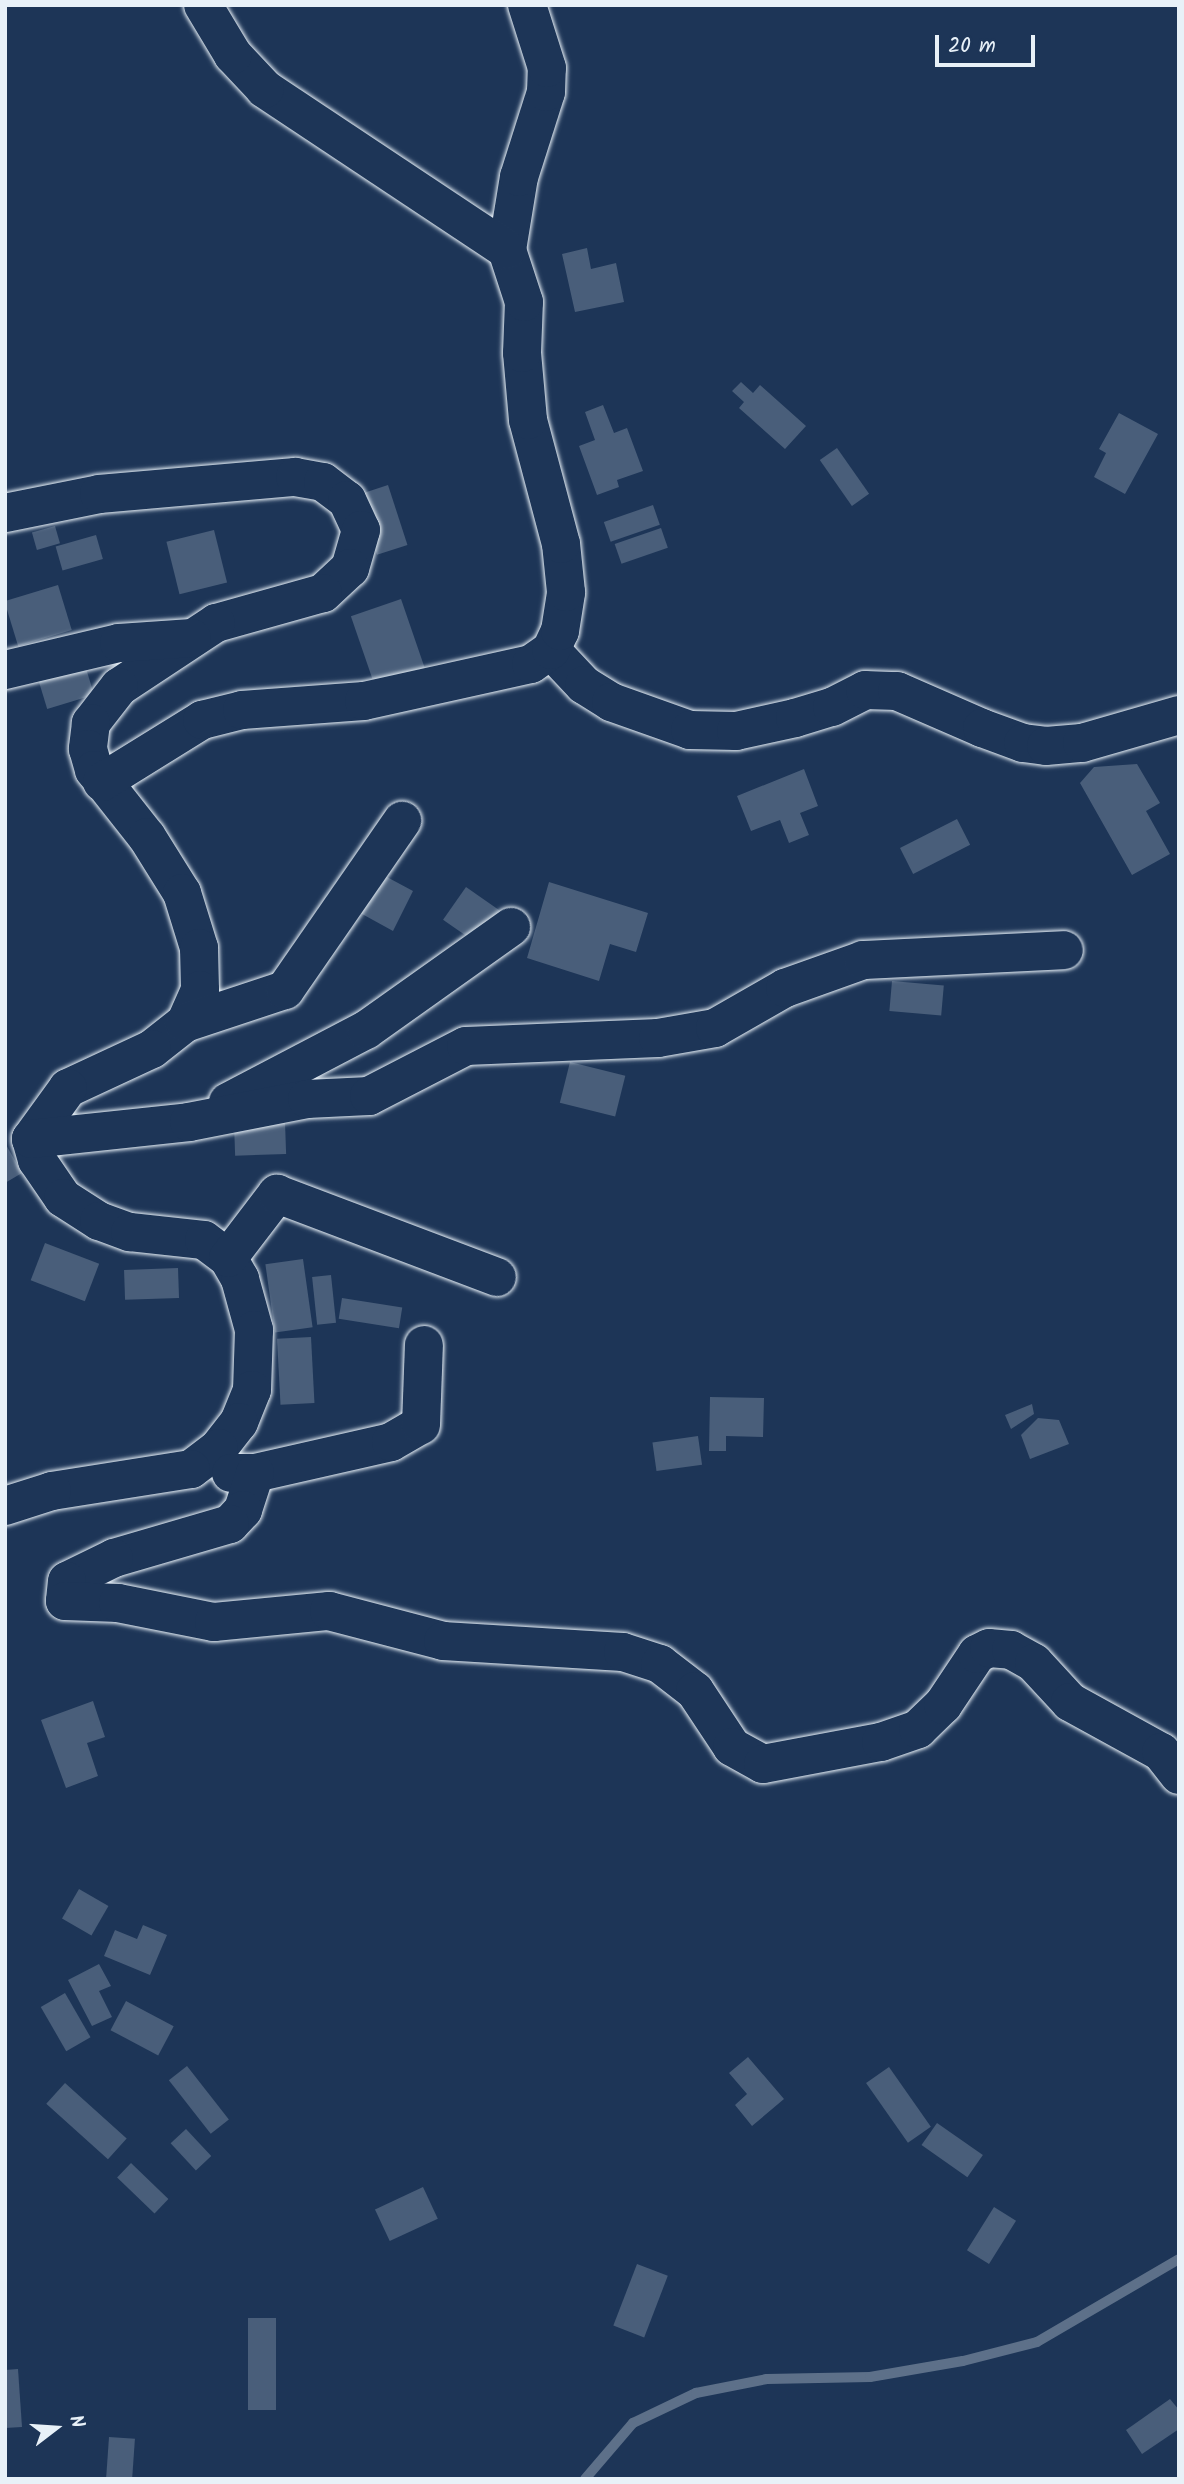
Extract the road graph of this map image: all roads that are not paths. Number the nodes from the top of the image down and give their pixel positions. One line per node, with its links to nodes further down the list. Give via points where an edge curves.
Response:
1 (203, 5): 3 (street, via 233,54 265,89)
2 (527, 5): 3 (street, via 547,68 546,92 519,177)
3 (506, 250): 6 (street, via 524,302 522,353 528,420 561,544 565,580 560,631)
4 (5, 513): 5 (street, via 99,494 295,477 323,482 347,500 361,530 350,568 323,593 242,613)
5 (194, 638): 7 (street, via 119,643); 9 (street, via 119,687 91,723 88,749)
6 (551, 650): 8 (street, via 584,685 611,702 690,730 736,731 795,718 832,707 865,690 897,691 1013,739 1046,746 1082,743); 9 (street, via 531,664 450,684 364,701 242,710 202,720)
7 (5, 670)
8 (1179, 715)
9 (102, 782): 13 (street, via 147,837 182,893 193,922 201,990)
10 (402, 821): 13 (street, via 285,990)
11 (511, 927): 14 (street, via 366,1030)
12 (1064, 950): 14 (street, via 863,960 785,988 715,1028 657,1038 466,1045 428,1061 369,1096 307,1099)
13 (185, 1023): 15 (street, via 152,1049 68,1088)
14 (189, 1122): 15 (street)
15 (31, 1139): 16 (street, via 37,1160 63,1198 99,1221 130,1232 204,1240)
16 (228, 1258): 17 (street, via 277,1194); 20 (street, via 240,1279 254,1330 252,1391 239,1422 219,1448 191,1469)
17 (496, 1276)
18 (424, 1345): 19 (street, via 421,1425 391,1442)
19 (255, 1473): 20 (street); 22 (street, via 243,1510 230,1524 114,1558 67,1581 65,1601 118,1603 214,1622 329,1611 443,1641 623,1652 660,1664 695,1692 732,1747 763,1764 881,1742 918,1728 943,1705 977,1654 989,1648 1011,1650 1034,1663 1070,1702 1161,1752)
20 (159, 1476): 21 (street, via 52,1491)
21 (5, 1506)
22 (1179, 1774)

